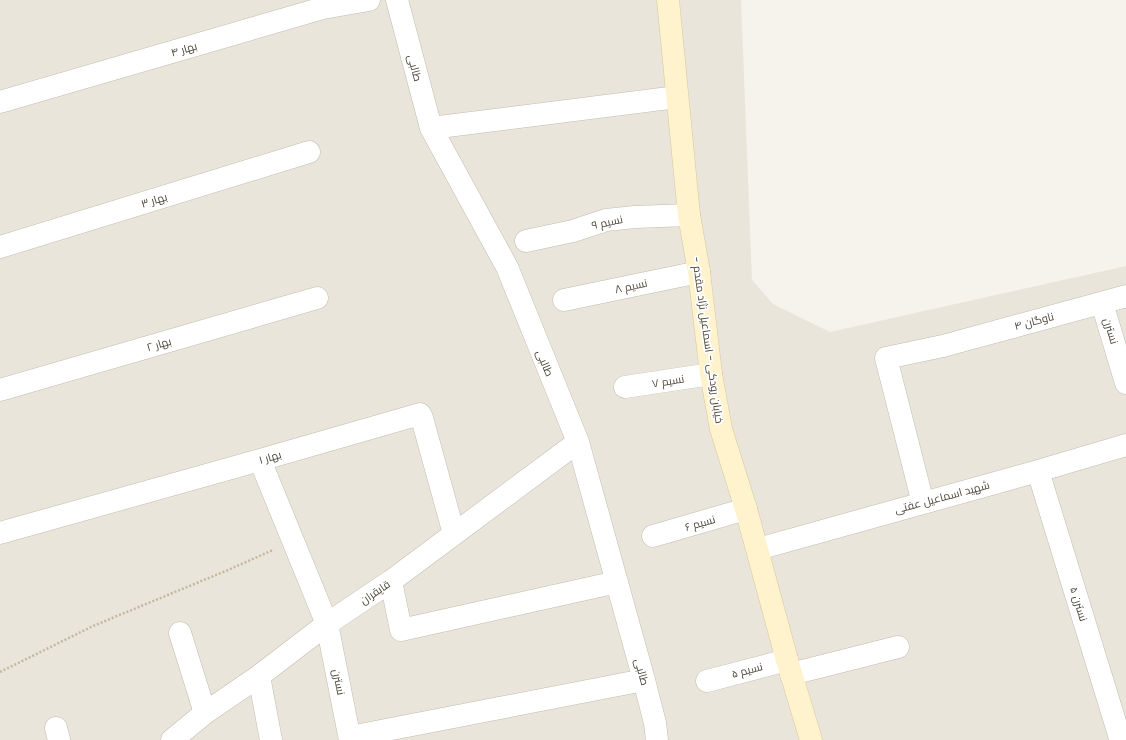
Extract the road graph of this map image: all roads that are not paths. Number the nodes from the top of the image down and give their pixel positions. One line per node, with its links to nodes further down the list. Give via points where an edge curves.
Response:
1 (369, 0): 5 (street, بهار ۴, via 323,8)
2 (397, 0): 6 (street, طالبی)
3 (668, 0): 4 (street, - خیابان رودکی - اسماعیل نژاد مقدم)
4 (677, 97): 6 (street); 8 (street, - خیابان رودکی - اسماعیل نژاد مقدم)
5 (0, 102)
6 (431, 128): 20 (street, طالبی, via 506,267)
7 (309, 152): 10 (street, بهار ۳)
8 (689, 215): 9 (street, نسیم ۹, via 606,220 573,231); 11 (street, - خیابان رودکی - اسماعیل نژاد مقدم)
9 (526, 241)
10 (0, 247)
11 (699, 272): 14 (street, نسیم ۸); 16 (street, - خیابان رودکی - اسماعیل نژاد مقدم)
12 (1126, 296): 15 (street, ناوگان ۴)
13 (317, 298): 19 (street, بهار ۲)
14 (564, 300)
15 (1102, 303): 17 (street, نسترن); 24 (street, ناوگان ۴, via 943,346 886,358)
16 (711, 374): 18 (street, نسیم ۷); 25 (street, - خیابان رودکی - اسماعیل نژاد مقدم, via 721,429)
17 (1126, 383)
18 (625, 387)
19 (0, 390)
20 (578, 442): 27 (street, قایقران); 31 (street, طالبی)
21 (1126, 445): 23 (street, شهید اسماعیل عفتی)
22 (260, 460): 26 (street, بهار ۱); 27 (street, بهار ۱, via 420,414); 32 (street, نسترن)
23 (1038, 471): 24 (street, شهید اسماعیل عفتی); 41 (street, نسترن ۵)
24 (923, 503): 29 (street, شهید اسماعیل عفتی)
25 (746, 509): 28 (street, نسیم ۶); 29 (street, - خیابان رودکی - اسماعیل نژاد مقدم)
26 (0, 533)
27 (454, 534): 30 (street, قایقران)
28 (653, 536)
29 (758, 549): 35 (street, - خیابان رودکی - اسماعیل نژاد مقدم)
30 (391, 581): 31 (street, via 401,630); 32 (street, قایقران)
31 (617, 582): 37 (street, طالبی)
32 (327, 624): 36 (street, قایقران); 40 (street, نسترن)
33 (180, 633): 39 (street)
34 (898, 647): 35 (street, نسیم ۵)
35 (789, 667): 38 (street, نسیم ۵); 45 (street, - خیابان رودکی - اسماعیل نژاد مقدم)
36 (259, 676): 39 (street, قایقران); 43 (street)
37 (644, 680): 40 (street); 44 (street, طالبی)
38 (707, 681)
39 (205, 713): 42 (street, قایقران)
40 (350, 738)
41 (1119, 738)
42 (173, 740)
43 (271, 740)
44 (657, 740)
45 (811, 740)

